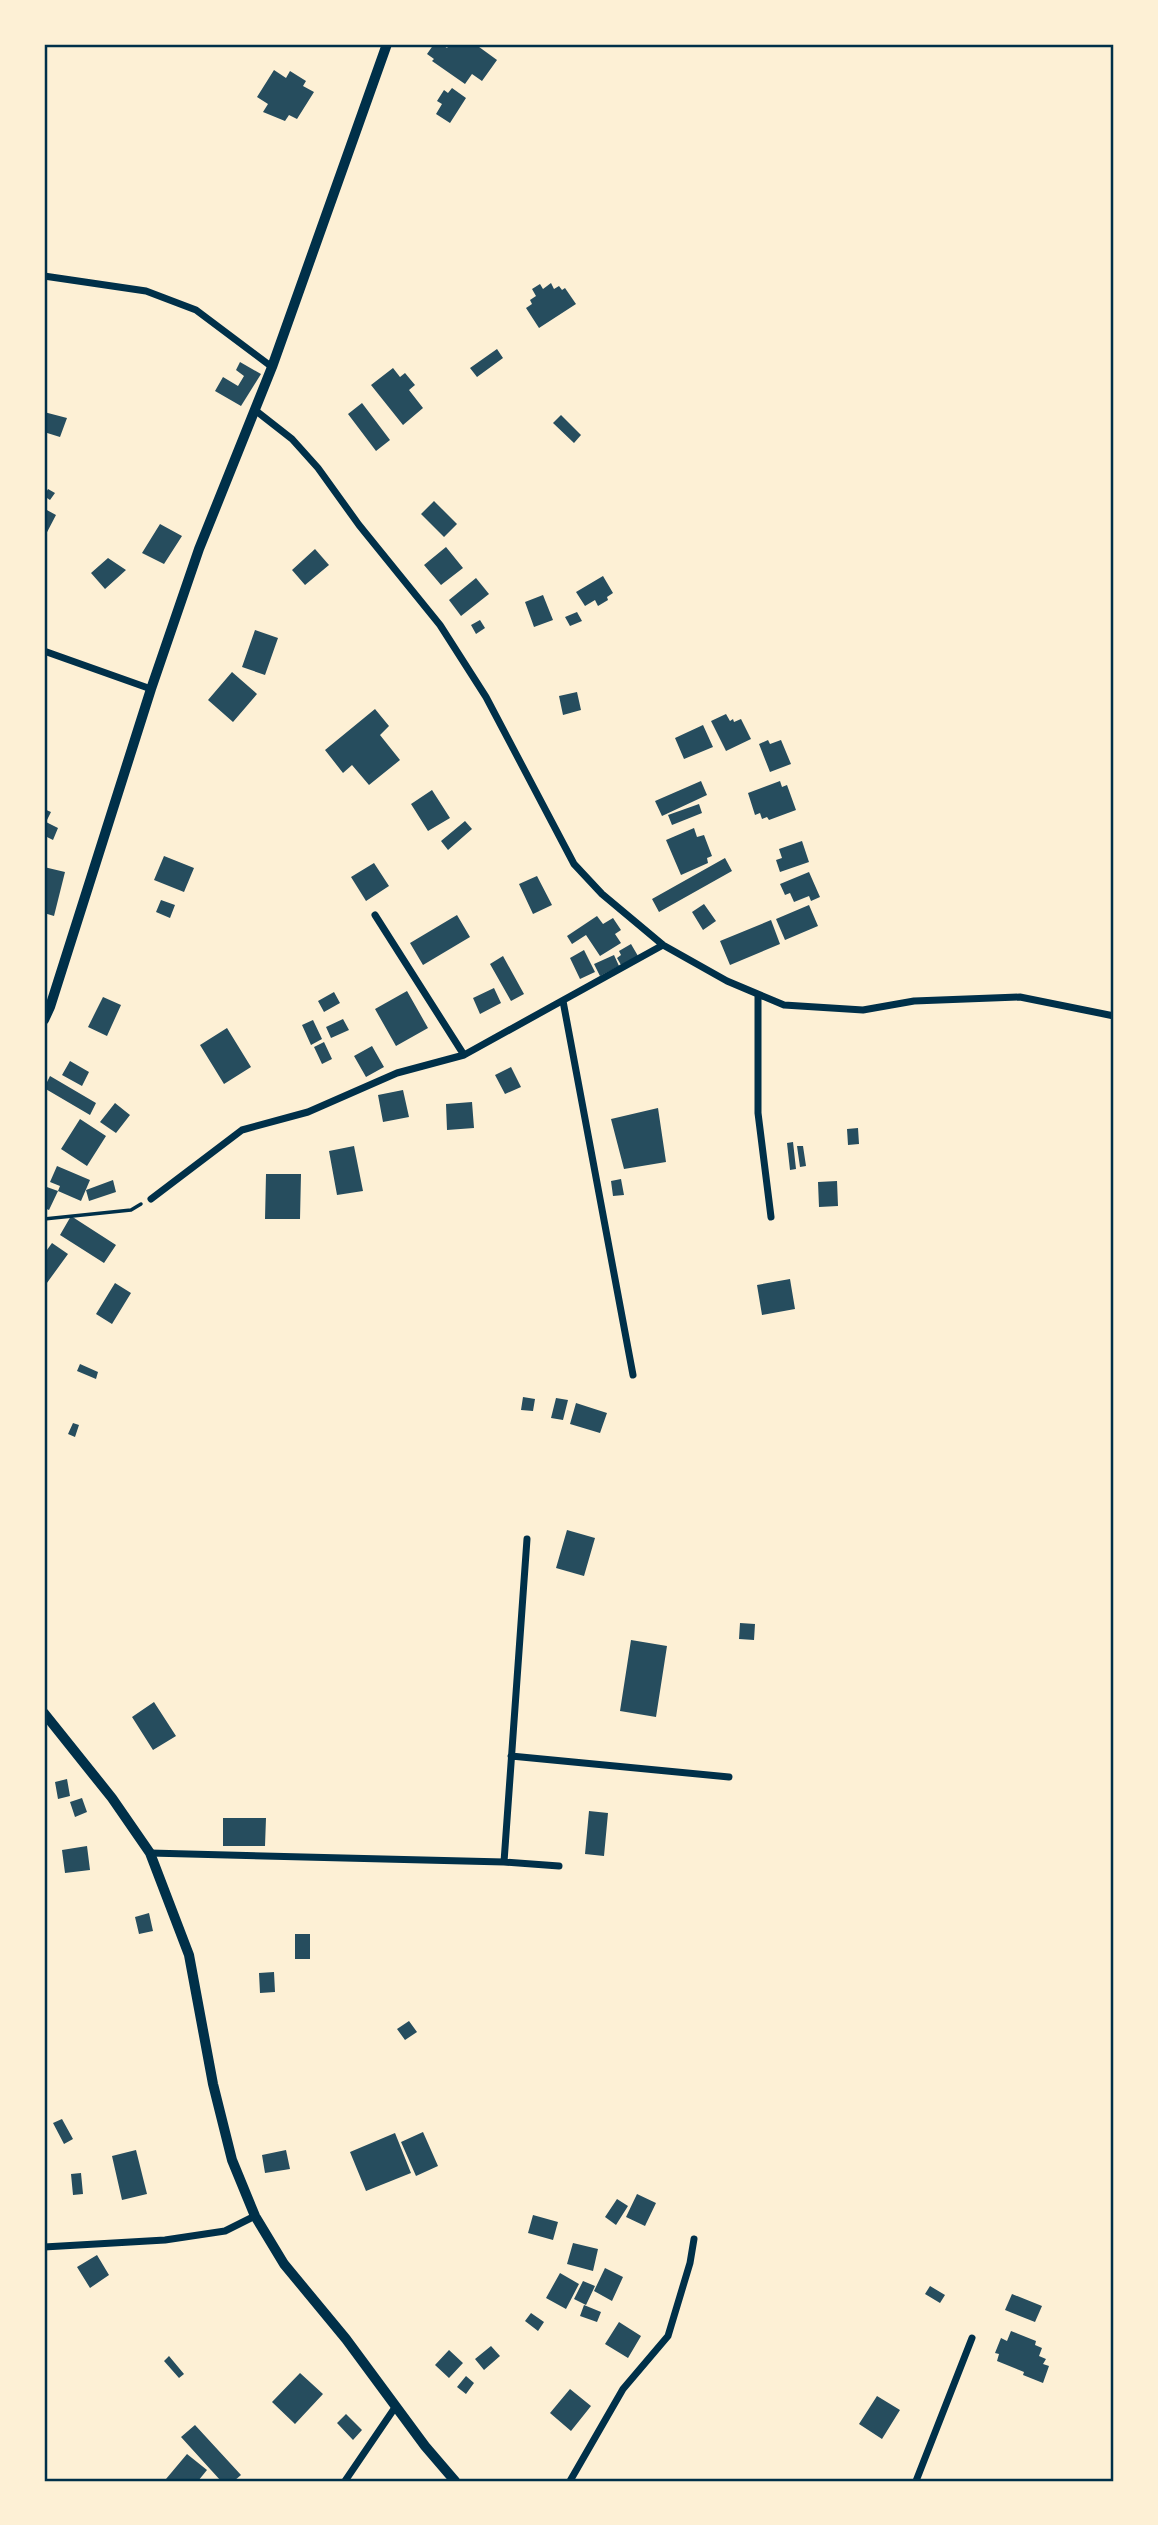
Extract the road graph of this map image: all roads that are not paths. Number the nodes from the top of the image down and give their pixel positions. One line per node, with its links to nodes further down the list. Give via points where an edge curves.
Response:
1 (387, 44): 3 (street)
2 (44, 276): 3 (street, via 146,291 196,310)
3 (272, 367): 4 (street)
4 (256, 410): 6 (street, via 199,549); 8 (street, via 318,468 440,625 486,697 574,864)
5 (44, 651): 6 (street)
6 (151, 689): 11 (street)
7 (375, 915): 14 (street)
8 (663, 945): 9 (street); 10 (street)
9 (758, 995): 12 (street, via 785,1005 863,1010 914,1001 1020,997); 16 (street, via 758,1113)
10 (563, 1001): 14 (street); 17 (street)
11 (47, 1005): 13 (street)
12 (1114, 1016)
13 (44, 1020)
14 (464, 1055): 15 (street, via 397,1073 308,1112 242,1130)
15 (150, 1199)
16 (771, 1217)
17 (633, 1375)
18 (527, 1539): 20 (street)
19 (44, 1713): 22 (street)
20 (511, 1756): 21 (street); 23 (street)
21 (729, 1777)
22 (150, 1853): 23 (street); 25 (street, via 189,1955 232,2160)
23 (504, 1862): 24 (street)
24 (559, 1866)
25 (255, 2216): 27 (street, via 225,2231 165,2240); 29 (street, via 284,2264)
26 (694, 2239): 32 (street, via 668,2336 623,2389)
27 (44, 2247)
28 (972, 2338): 33 (street)
29 (396, 2406): 30 (street); 31 (street)
30 (345, 2481)
31 (455, 2481)
32 (570, 2481)
33 (916, 2481)

